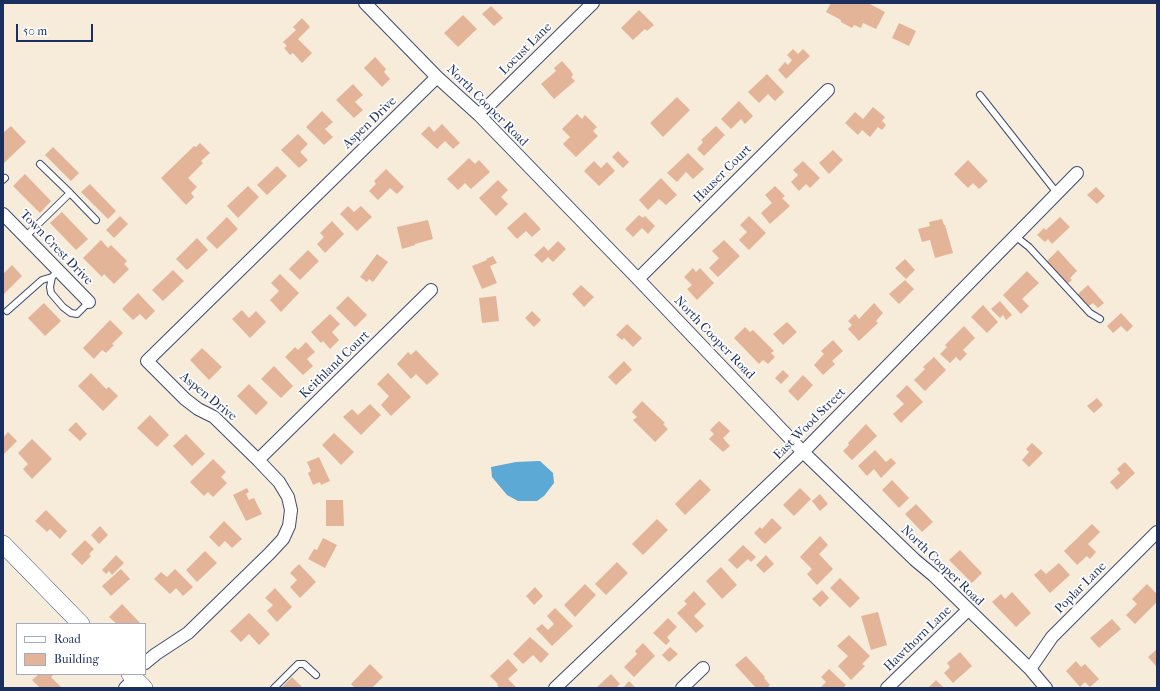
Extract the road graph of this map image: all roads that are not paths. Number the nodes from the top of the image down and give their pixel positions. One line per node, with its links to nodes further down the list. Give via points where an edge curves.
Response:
1 (365, 3): 3 (street, North Cooper Road)
2 (593, 3): 6 (street, Locust Lane)
3 (438, 77): 6 (street, North Cooper Road); 22 (street, Aspen Drive, via 147,361 185,399 214,417)
4 (828, 90): 16 (street, Hauser Court)
5 (980, 95): 9 (lane)
6 (479, 115): 16 (street, North Cooper Road)
7 (40, 164): 10 (lane)
8 (1077, 173): 9 (street, East Wood Street)
9 (1057, 193): 13 (street, East Wood Street)
10 (70, 194): 12 (lane); 14 (lane)
11 (3, 214): 14 (street, Town Crest Drive)
12 (96, 220)
13 (1015, 236): 20 (lane, via 1029,247 1090,313); 21 (street, East Wood Street)
14 (25, 237): 15 (street, Town Crest Drive)
15 (55, 274): 18 (street, Town Crest Drive); 18 (lane, via 50,288 51,293 63,307 77,314); 19 (lane, via 42,280)
16 (638, 279): 21 (street, North Cooper Road)
17 (431, 290): 22 (street, Keithland Court)
18 (89, 302)
19 (7, 311)
20 (1100, 319)
21 (803, 452): 25 (street, North Cooper Road); 32 (street, East Wood Street)
22 (258, 460): 27 (street, Aspen Drive, via 279,482 288,497 291,510 289,526 283,539 188,633)
23 (1157, 532): 29 (street, Poplar Lane, via 1052,637)
24 (3, 544): 26 (street)
25 (968, 610): 29 (street, North Cooper Road); 34 (street, Hawthorn Lane)
26 (80, 623)
27 (146, 662)
28 (703, 668): 33 (street)
29 (1030, 669): 35 (street, North Cooper Road)
30 (316, 675): 31 (lane, via 304,664 298,664)
31 (274, 688)
32 (555, 688)
33 (682, 688)
34 (887, 688)
35 (1046, 688)

